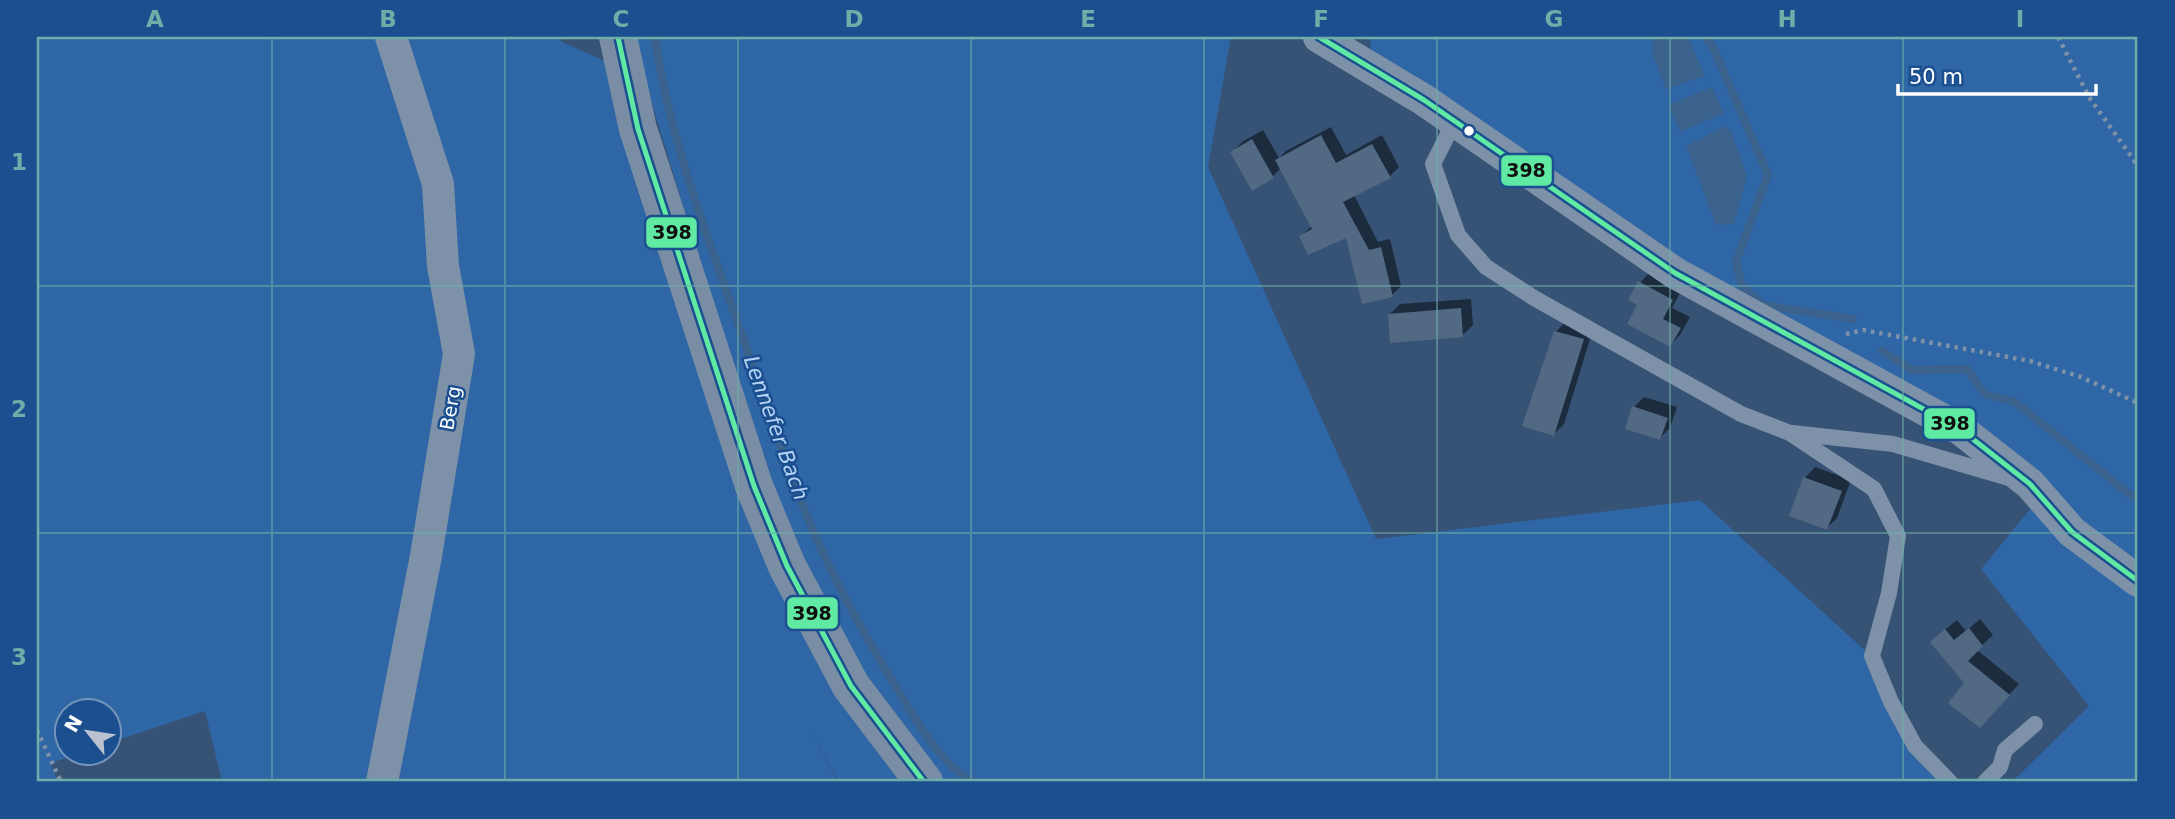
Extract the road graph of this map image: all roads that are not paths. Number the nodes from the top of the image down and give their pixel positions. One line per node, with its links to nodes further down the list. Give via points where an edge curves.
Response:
1 (391, 37): 9 (street, Berg, via 438,184 443,266 459,354)
2 (618, 37): 10 (main road, via 638,129 759,498 787,566 851,686)
3 (1319, 37): 4 (street)
4 (1454, 120): 5 (lane, via 1433,164 1458,236 1486,267 1741,414); 6 (street, via 1675,273 1960,429)
5 (1790, 433): 6 (lane, via 1893,444); 11 (lane, via 1874,489 1898,536 1872,656 1915,746)
6 (2030, 484): 7 (street, via 2072,532)
7 (2138, 581)
8 (2035, 723): 12 (lane, via 2006,750 2000,767)
9 (382, 782)
10 (924, 782)
11 (1950, 782)
12 (1985, 782)

